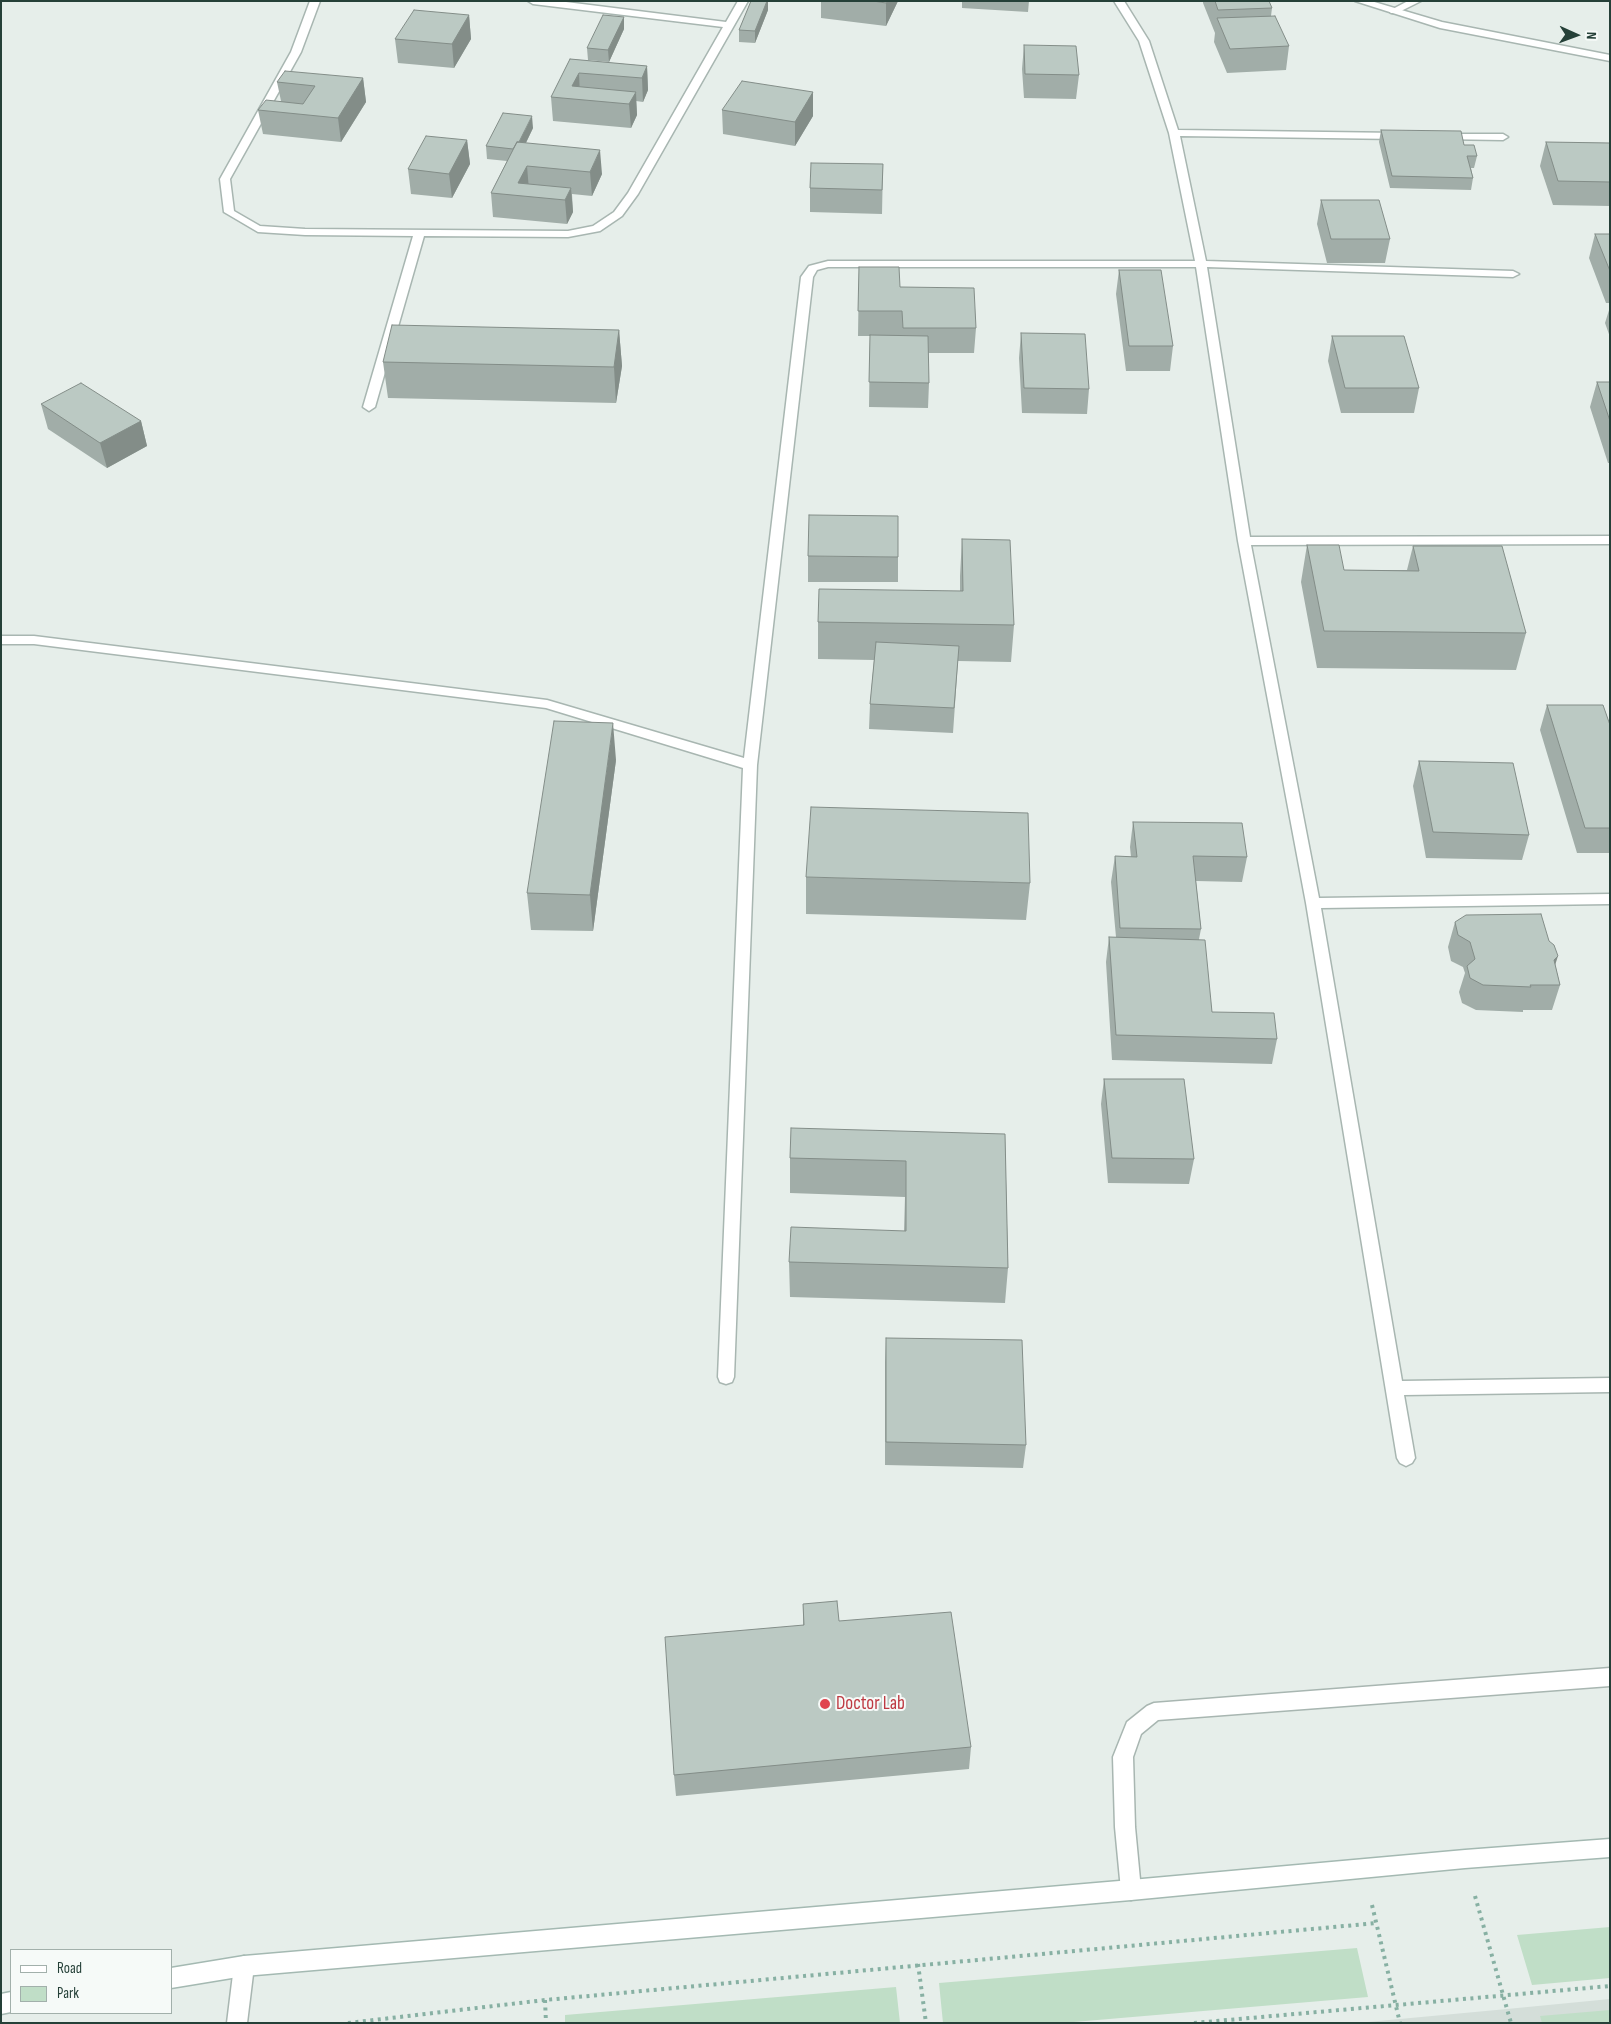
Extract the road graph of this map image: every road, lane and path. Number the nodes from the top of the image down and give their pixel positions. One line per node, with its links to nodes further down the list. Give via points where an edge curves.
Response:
1 (315, 1): 14 (street, via 296,52 225,179 229,212 258,228 305,232)
2 (533, 1): 8 (street)
3 (744, 1): 8 (street)
4 (1119, 1): 10 (street, via 1144,41)
5 (1360, 1): 7 (street)
6 (1416, 1): 7 (street)
7 (1394, 11): 9 (street, via 1440,25)
8 (728, 25): 14 (street, via 633,194 618,214 596,229 568,234)
9 (1610, 58)
10 (1174, 133): 11 (street); 15 (street)
11 (1413, 136)
12 (1433, 136): 13 (street)
13 (1503, 137)
14 (420, 233): 17 (street)
15 (1201, 264): 16 (street); 19 (street); 21 (street, via 828,264 813,268 807,277)
16 (1513, 274)
17 (369, 407)
18 (1610, 540): 19 (street)
19 (1244, 541): 23 (street)
20 (1, 640): 21 (street, via 44,641 547,704)
21 (750, 765): 24 (street)
22 (1610, 898): 23 (street)
23 (1313, 903): 26 (street)
24 (726, 1377)
25 (1610, 1385): 26 (street)
26 (1394, 1388): 27 (street)
27 (1406, 1458)
28 (1610, 1677): 32 (street, via 1154,1712 1134,1728 1124,1757)
29 (1610, 1848): 30 (street)
30 (1465, 1859): 31 (street); 38 (path)
31 (1362, 1868): 32 (street); 33 (path)
32 (1130, 1890): 35 (street)
33 (1377, 1923): 34 (path); 40 (path)
34 (918, 1964): 39 (path); 44 (path)
35 (244, 1966): 36 (street); 41 (street)
36 (172, 1978)
37 (1610, 1986): 38 (path)
38 (1504, 1995): 40 (path); 47 (path)
39 (544, 2000): 42 (path); 43 (path)
40 (1396, 2006): 45 (path); 46 (path)
41 (237, 2023)
42 (348, 2023)
43 (546, 2023)
44 (926, 2023)
45 (1194, 2023)
46 (1400, 2023)
47 (1510, 2023)

